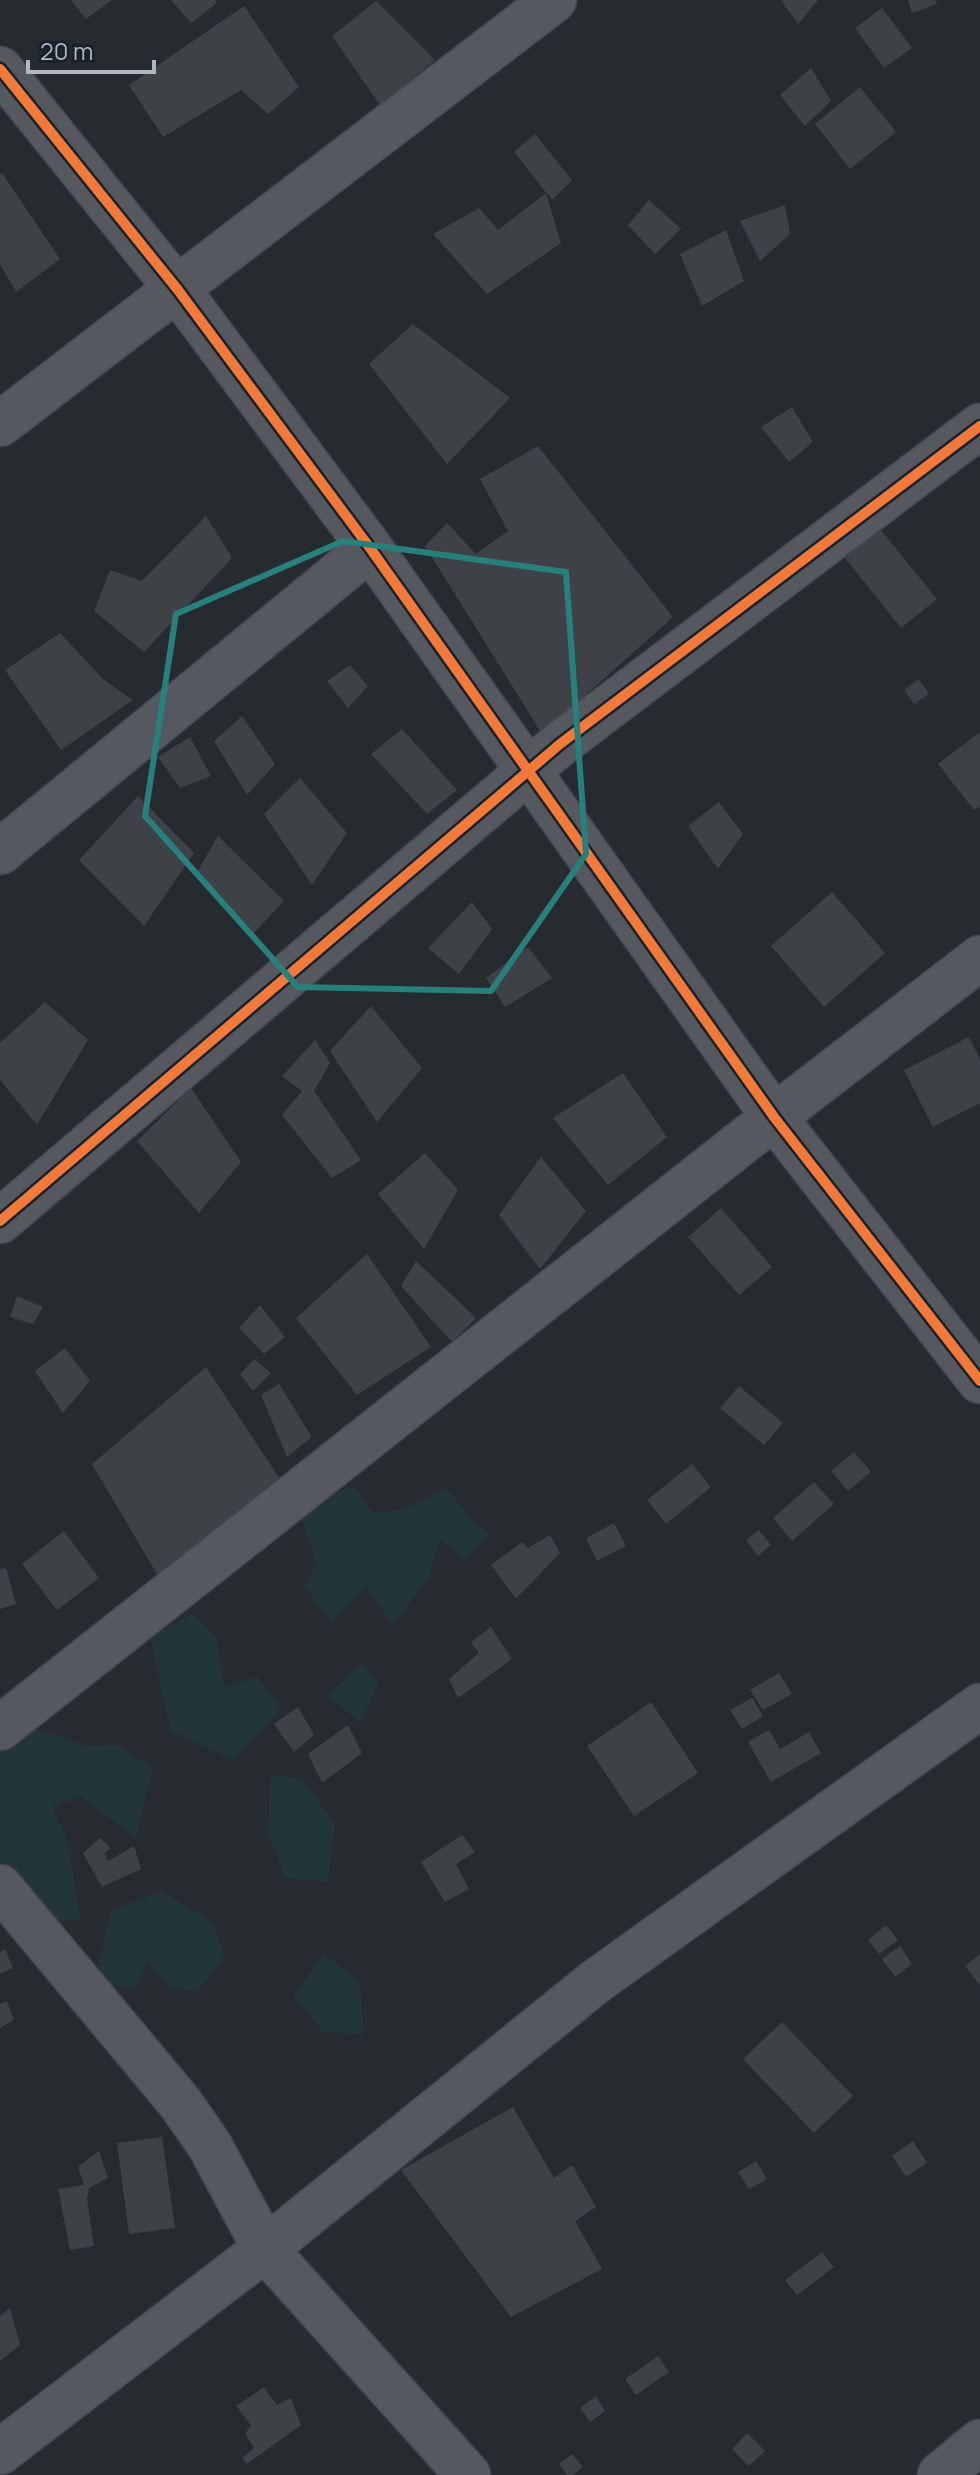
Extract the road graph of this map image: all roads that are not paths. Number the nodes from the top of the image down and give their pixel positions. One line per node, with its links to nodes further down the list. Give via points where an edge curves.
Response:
1 (554, 0): 3 (street)
2 (0, 69): 3 (street)
3 (178, 290): 4 (street); 6 (street)
4 (0, 424)
5 (980, 426): 7 (street)
6 (370, 548): 7 (street); 8 (street)
7 (529, 772): 10 (street); 11 (street)
8 (0, 852)
9 (980, 958): 10 (street)
10 (774, 1117): 12 (street); 14 (street)
11 (0, 1221)
12 (980, 1381)
13 (980, 1706): 16 (street, via 595,1982)
14 (0, 1728)
15 (0, 1887): 16 (street, via 181,2104 210,2146)
16 (265, 2249): 18 (street); 19 (street)
17 (980, 2442): 20 (street)
18 (0, 2452)
19 (468, 2475)
20 (940, 2475)

